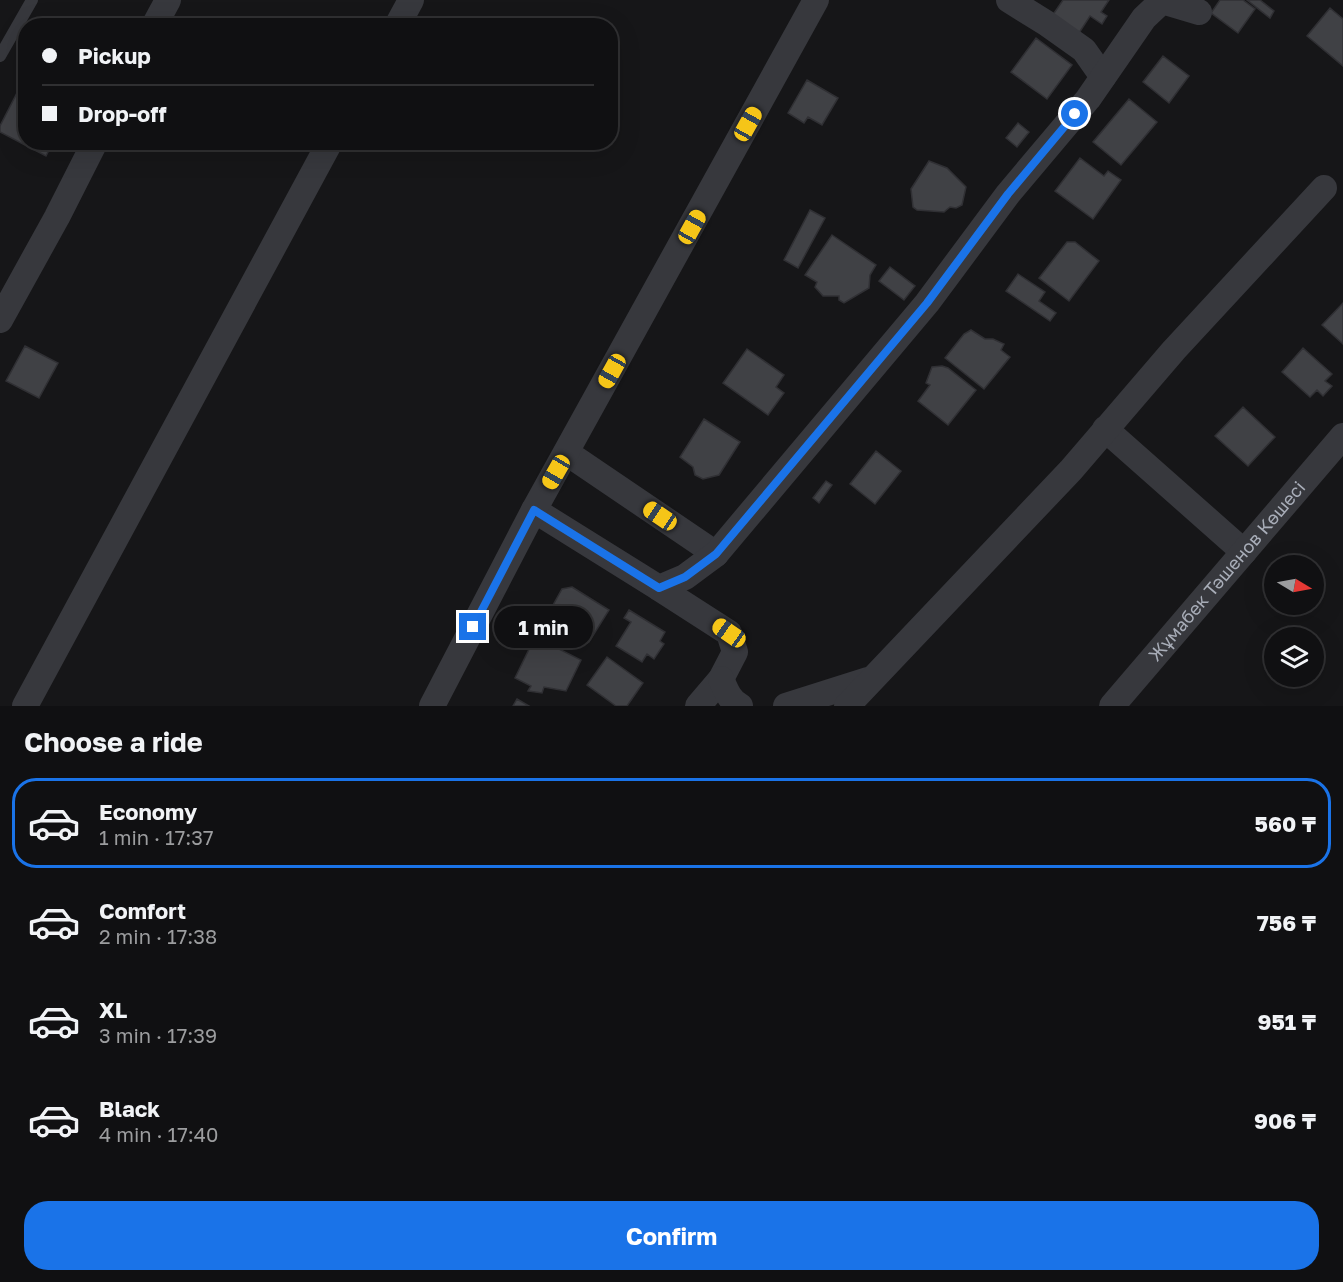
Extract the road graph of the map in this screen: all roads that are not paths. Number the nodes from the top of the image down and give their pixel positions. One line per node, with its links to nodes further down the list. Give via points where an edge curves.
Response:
1 (32, 0): 7 (lane)
2 (168, 0): 8 (street)
3 (411, 0): 9 (street)
4 (816, 0): 19 (street)
5 (1009, 0): 12 (street, via 1084,50)
6 (1198, 12): 12 (street, via 1162,1 1144,18)
7 (22, 18)
8 (158, 18)
9 (401, 18)
10 (18, 24): 11 (lane)
11 (0, 56)
12 (1103, 77): 22 (street, via 1008,194 927,303)
13 (91, 150): 16 (street)
14 (326, 150): 26 (street)
15 (1324, 188): 17 (street)
16 (0, 320)
17 (1105, 429): 21 (street); 25 (street, via 1071,470)
18 (1343, 436): 21 (street, Жұмабек Тәшенов Көшесі)
19 (567, 453): 20 (street); 22 (street)
20 (534, 510): 23 (street); 27 (street)
21 (1244, 552): 32 (street, Жұмабек Тәшенов Көшесі)
22 (716, 554): 23 (street, via 685,577)
23 (659, 588): 24 (street, via 729,633 735,652)
24 (721, 679): 28 (street); 29 (street, via 728,695)
25 (871, 679): 30 (street); 31 (street)
26 (24, 706)
27 (432, 706)
28 (698, 706)
29 (740, 706)
30 (786, 706)
31 (847, 706)
32 (1112, 706)

